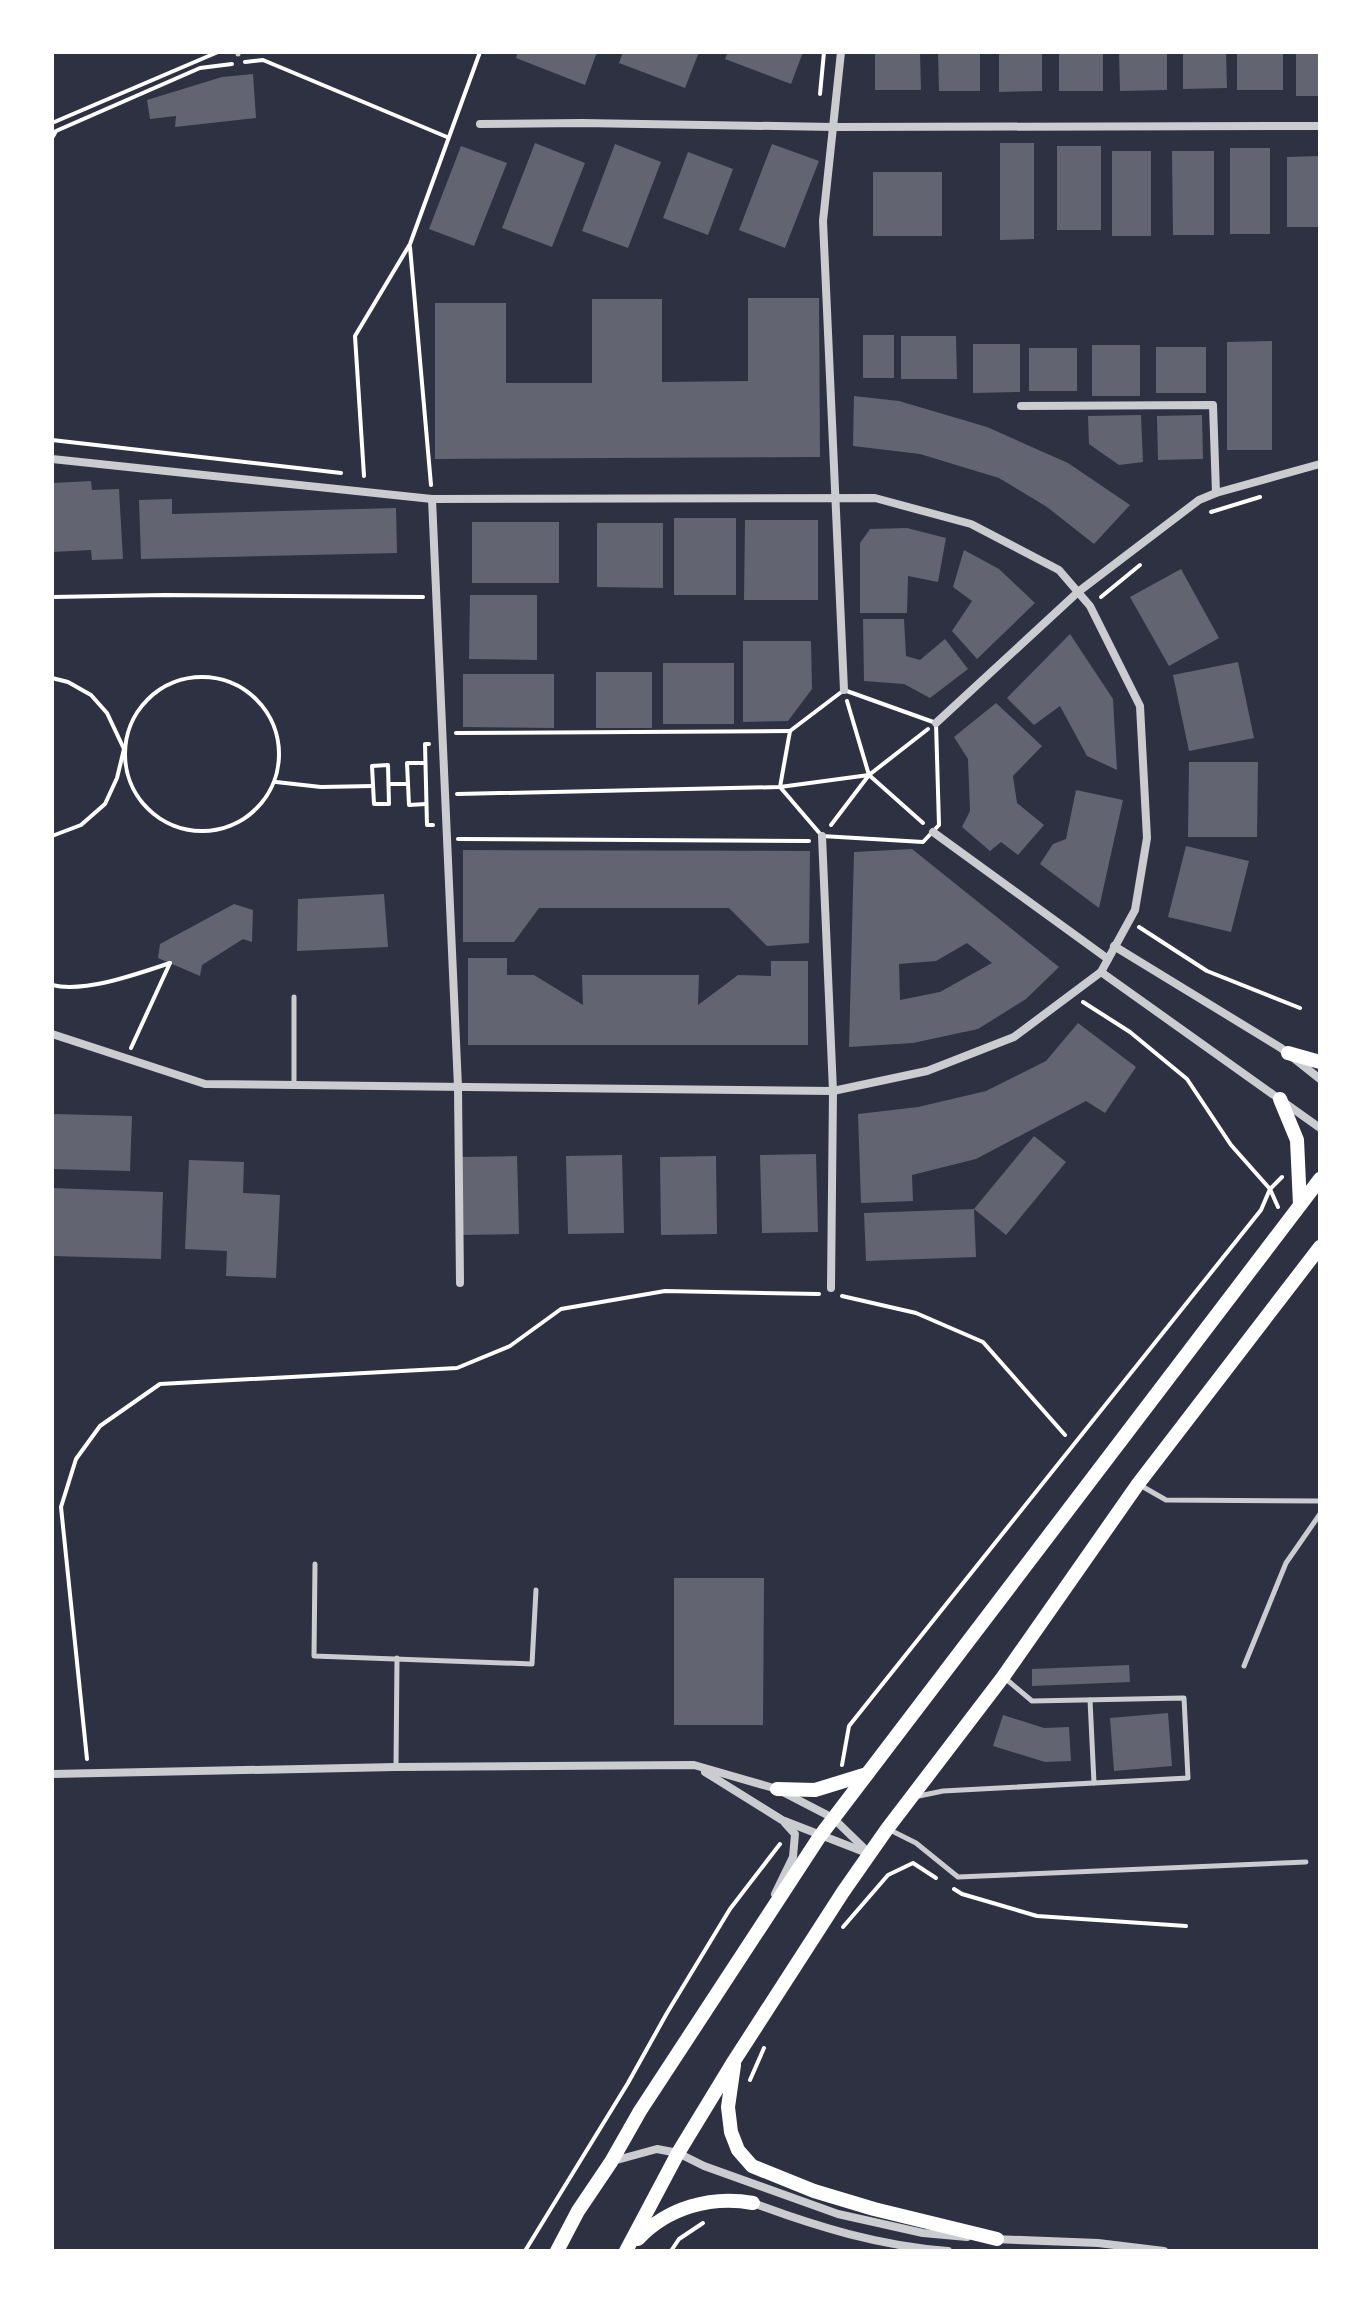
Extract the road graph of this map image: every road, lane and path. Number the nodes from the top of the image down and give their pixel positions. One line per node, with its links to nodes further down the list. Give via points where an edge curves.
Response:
1 (218, 52): 4 (path)
2 (480, 52): 8 (path)
3 (841, 52): 7 (street)
4 (52, 123)
5 (480, 124): 7 (street)
6 (1320, 126): 7 (street)
7 (834, 127): 18 (street, via 823,221)
8 (447, 137): 9 (path, via 263,60 200,68 56,131); 10 (path)
9 (52, 138)
10 (410, 244): 16 (path, via 355,336 364,476); 20 (path)
11 (1021, 406): 17 (street, via 1213,405)
12 (52, 440): 15 (path)
13 (52, 459): 20 (street)
14 (1320, 464): 17 (street)
15 (348, 474)
16 (377, 477)
17 (1216, 493): 23 (street, via 1199,500)
18 (836, 497): 20 (street); 23 (street, via 875,498 971,524 1059,570); 28 (street)
19 (1261, 497): 21 (path)
20 (432, 499): 25 (street)
21 (1202, 515)
22 (1146, 560): 26 (path)
23 (1078, 592): 26 (street); 29 (street)
24 (52, 597): 25 (path)
25 (437, 598): 31 (street)
26 (1090, 606): 48 (street, via 1140,706 1147,838)
27 (52, 678): 33 (path, via 91,695 107,713)
28 (844, 690): 29 (path); 30 (path); 35 (path)
29 (936, 723): 35 (path); 44 (path, via 939,825)
30 (790, 731): 31 (path); 40 (path)
31 (442, 733): 41 (street)
32 (425, 744): 34 (path)
33 (124, 749): 36 (path, via 131,785 155,816 180,828 212,831 238,823 260,806); 36 (path, via 130,722 150,696 170,682 221,678 248,690 270,715 281,752); 45 (path, via 105,804 81,825)
34 (425, 763): 38 (path, via 407,763); 42 (path)
35 (869, 775): 40 (path); 44 (path); 47 (path)
36 (276, 782): 39 (path)
37 (389, 784): 38 (path); 39 (path, via 389,804 374,804); 39 (path, via 388,765 372,766)
38 (408, 784): 42 (path, via 409,805)
39 (373, 786)
40 (780, 787): 41 (path); 47 (path)
41 (445, 795): 46 (street)
42 (426, 804): 43 (path)
43 (427, 825)
44 (933, 832): 47 (path, via 923,842); 50 (street)
45 (52, 836)
46 (447, 839): 47 (path); 62 (street)
47 (822, 839): 63 (street)
48 (1129, 920): 49 (street); 55 (path, via 1207,971)
49 (1114, 946): 50 (street); 57 (street)
50 (1108, 959): 51 (street)
51 (1101, 972): 53 (street); 64 (street)
52 (52, 985): 58 (path, via 65,988 123,979 170,963)
53 (1071, 995): 63 (street, via 1014,1037 927,1071); 67 (path, via 1130,1032 1187,1079 1231,1145)
54 (294, 997): 61 (lane)
55 (1300, 1008)
56 (52, 1034): 58 (street)
57 (1288, 1053): 59 (main road); 60 (street)
58 (126, 1058): 61 (street, via 205,1084)
59 (1320, 1062)
60 (1320, 1079)
61 (294, 1085): 62 (street)
62 (458, 1087): 63 (street); 71 (street)
63 (833, 1091): 72 (street)
64 (1280, 1099): 65 (street); 68 (main road, via 1297,1140)
65 (1320, 1128)
66 (1320, 1179): 68 (main road)
67 (1270, 1189): 69 (path); 89 (path, via 1261,1210 849,1726 842,1765)
68 (1300, 1205): 69 (main road)
69 (1286, 1224): 87 (main road)
70 (1320, 1247): 74 (main road)
71 (460, 1283)
72 (831, 1288)
73 (1065, 1435): 85 (path, via 983,1342 916,1313 832,1294 665,1291 561,1309 510,1346 457,1368 160,1384 100,1426 76,1459 61,1507)
74 (1138, 1484): 75 (lane, via 1166,1500); 81 (main road)
75 (1320, 1501)
76 (1320, 1514): 80 (lane, via 1286,1563)
77 (315, 1564): 79 (lane, via 314,1656)
78 (536, 1590): 79 (lane, via 532,1664)
79 (397, 1658): 84 (lane)
80 (1244, 1666)
81 (1003, 1677): 82 (lane, via 1032,1701); 91 (main road)
82 (1090, 1700): 88 (lane); 88 (lane, via 1184,1698 1188,1778)
83 (694, 1765): 84 (street); 90 (street); 93 (street)
84 (396, 1767): 85 (street)
85 (89, 1773): 86 (street)
86 (52, 1774)
87 (867, 1774): 89 (main road); 92 (main road)
88 (1094, 1783): 91 (lane, via 943,1791)
89 (825, 1787): 90 (main road)
90 (777, 1789): 92 (street)
91 (909, 1798): 94 (main road)
92 (833, 1818): 96 (main road); 97 (street)
93 (782, 1820): 95 (street); 96 (street)
94 (887, 1829): 97 (main road); 98 (lane, via 916,1843 958,1877)
95 (791, 1830): 103 (street, via 791,1864); 113 (path, via 730,1909)
96 (820, 1836): 97 (street); 103 (main road)
97 (870, 1854): 105 (main road)
98 (1306, 1862)
99 (938, 1879): 102 (path, via 913,1863 888,1875)
100 (950, 1886): 101 (path, via 1037,1916)
101 (1186, 1926)
102 (840, 1930)
103 (748, 1944): 108 (main road)
104 (767, 2041): 106 (path)
105 (734, 2061): 107 (main road); 112 (main road, via 728,2107 731,2132 752,2166 874,2209)
106 (748, 2087)
107 (678, 2153): 108 (street, via 657,2149); 112 (street, via 838,2214 923,2233); 116 (main road)
108 (611, 2162): 110 (main road)
109 (753, 2203): 116 (main road, via 720,2200 674,2212 650,2226); 118 (street, via 872,2241)
110 (578, 2211): 114 (lane); 115 (main road)
111 (703, 2223): 117 (path)
112 (997, 2239): 119 (street)
113 (525, 2251)
114 (550, 2251)
115 (557, 2251)
116 (626, 2251)
117 (671, 2251)
118 (948, 2251)
119 (1164, 2251)

